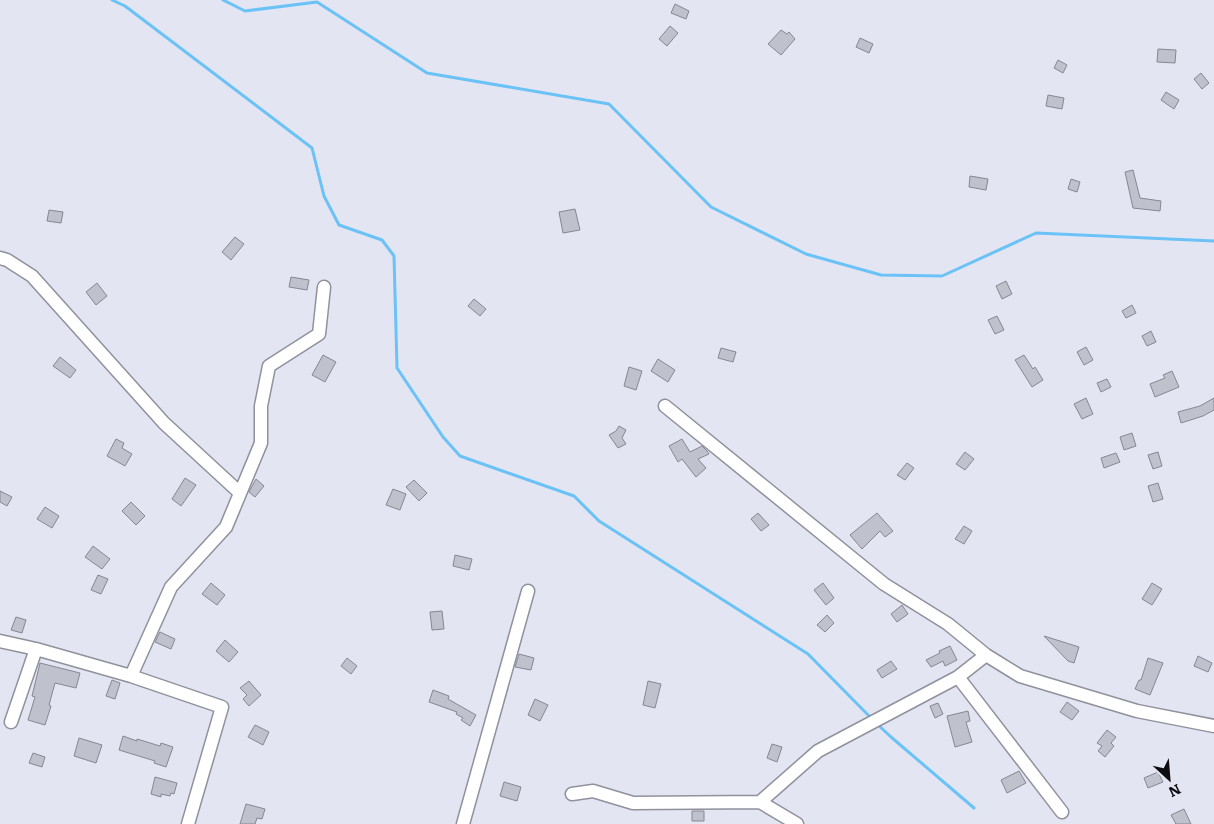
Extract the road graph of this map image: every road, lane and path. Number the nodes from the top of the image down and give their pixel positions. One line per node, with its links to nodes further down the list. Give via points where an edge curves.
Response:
1 (0, 258): 4 (street, via 32,276 164,423)
2 (324, 287): 4 (street, via 319,334 269,366 261,406 261,443)
3 (665, 406): 8 (street, via 884,584 948,624)
4 (240, 492): 9 (street, via 226,527 171,586)
5 (528, 591): 17 (street)
6 (0, 641): 7 (street)
7 (36, 649): 9 (street); 11 (street)
8 (986, 654): 10 (street); 12 (street, via 1020,676 1137,712)
9 (131, 676): 16 (street, via 222,707)
10 (958, 678): 14 (street, via 818,751); 15 (street)
11 (11, 722)
12 (1214, 726)
13 (572, 794): 14 (street, via 592,791 633,803)
14 (760, 802): 18 (street)
15 (1062, 812)
16 (188, 824)
17 (463, 824)
18 (797, 824)

